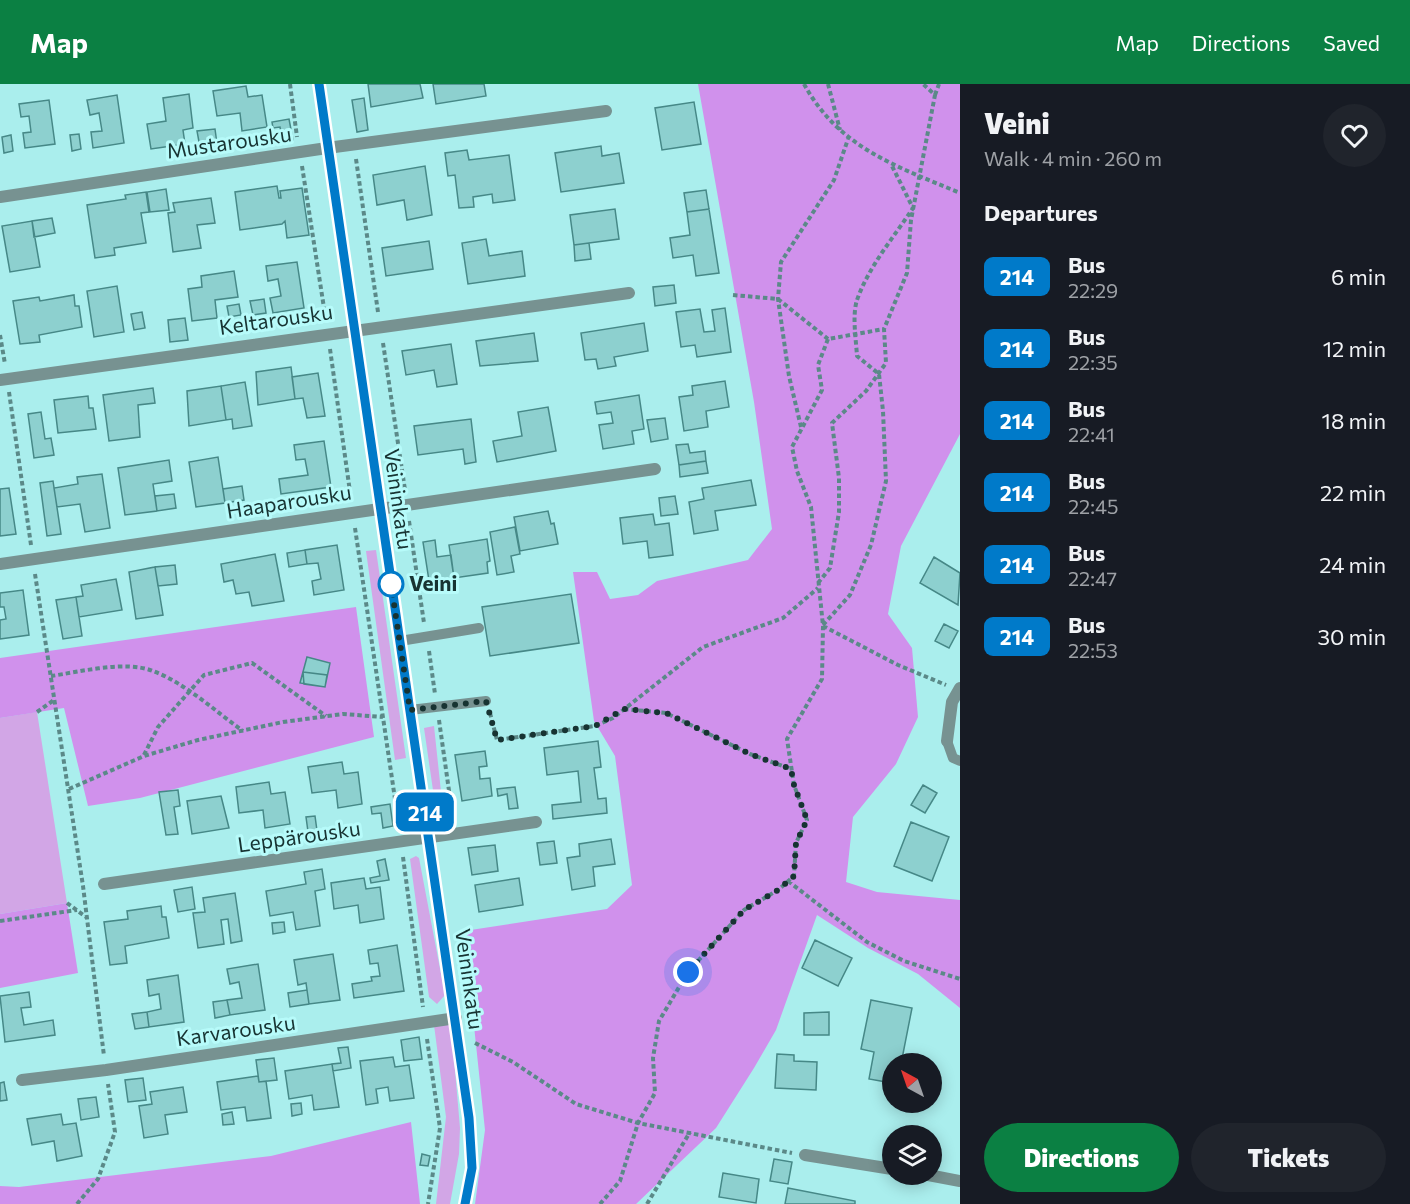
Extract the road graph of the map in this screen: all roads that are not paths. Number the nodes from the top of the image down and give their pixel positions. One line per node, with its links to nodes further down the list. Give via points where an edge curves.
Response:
1 (319, 84): 3 (street, Veininkatu)
2 (606, 111): 3 (street, Mustarousku)
3 (327, 148): 4 (street, Mustarousku); 6 (street, Veininkatu)
4 (0, 197)
5 (629, 293): 6 (street, Keltarousku)
6 (354, 329): 7 (street, Keltarousku); 9 (street, Veininkatu)
7 (4, 379)
8 (655, 469): 9 (street, Haaparousku)
9 (380, 508): 10 (street, Haaparousku); 12 (street, Veininkatu)
10 (0, 564)
11 (479, 628): 12 (lane)
12 (400, 641): 15 (street, Veininkatu)
13 (959, 689): 16 (street, via 952,702)
14 (486, 701): 15 (lane)
15 (410, 710): 19 (street, Veininkatu)
16 (947, 741): 17 (lane, via 953,758)
17 (960, 761)
18 (536, 822): 19 (street, Leppärousku)
19 (429, 839): 20 (street, Leppärousku); 21 (street, Veininkatu)
20 (104, 884)
21 (456, 1018): 22 (street, Karvarousku); 27 (street, Veininkatu, via 472,1168)
22 (21, 1080)
23 (805, 1155): 24 (street)
24 (882, 1167)
25 (942, 1178): 26 (street)
26 (960, 1181)
27 (465, 1204)

